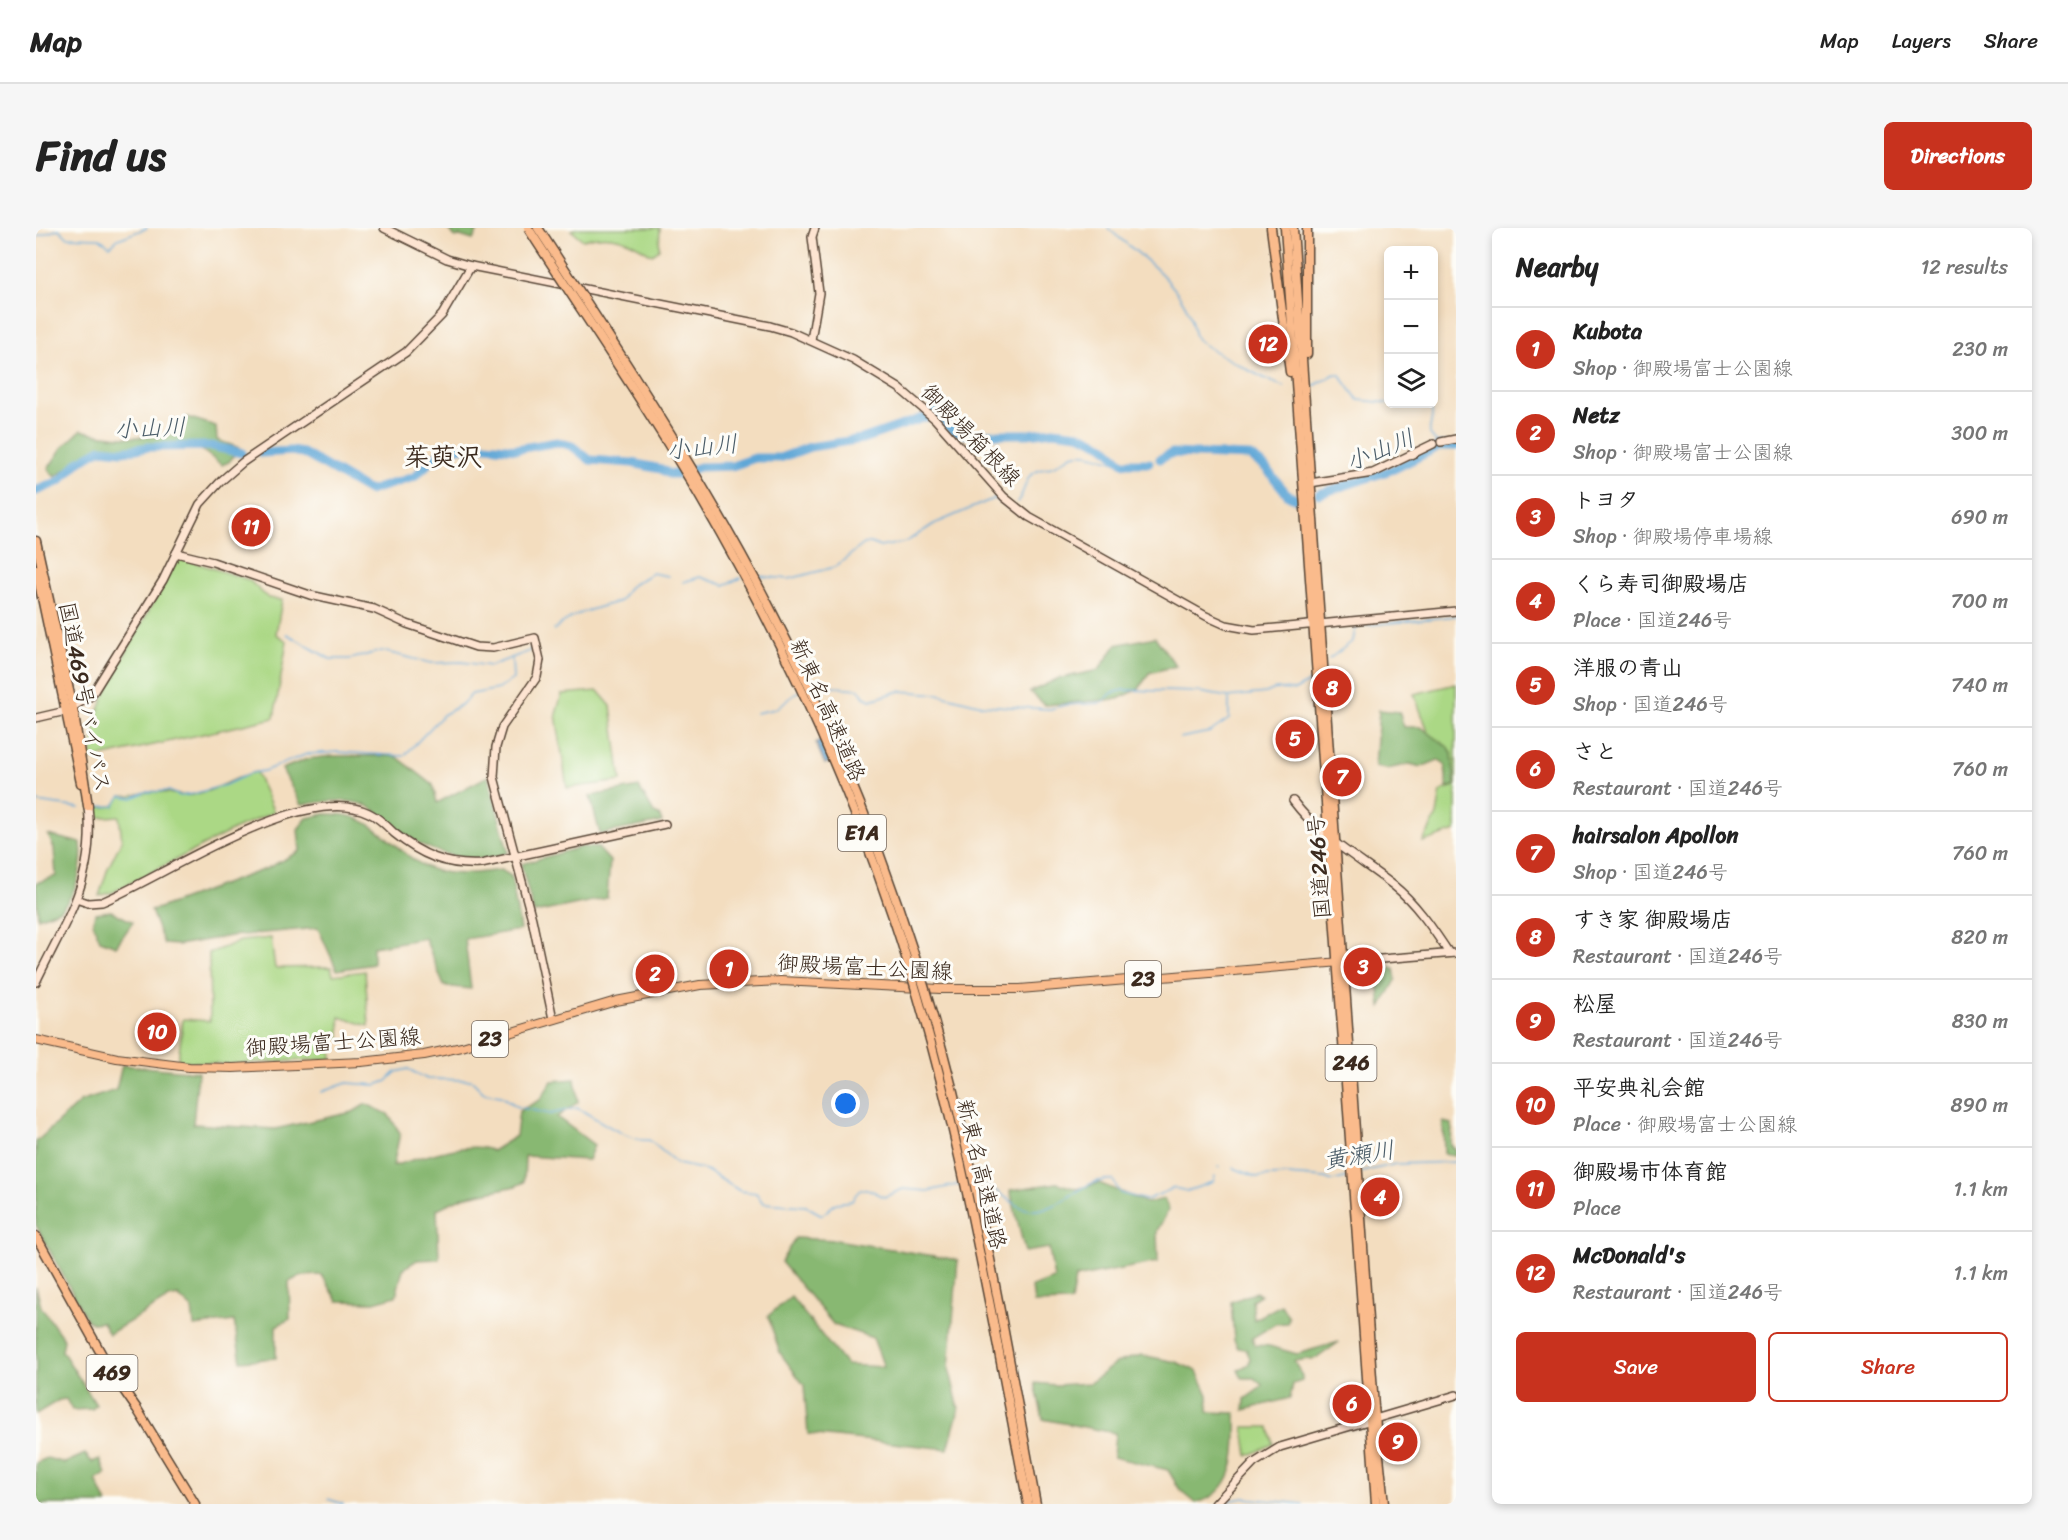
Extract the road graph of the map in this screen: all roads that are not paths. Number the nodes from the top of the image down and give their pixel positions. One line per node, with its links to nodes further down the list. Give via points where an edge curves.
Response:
1 (384, 228): 10 (street, 御殿場箱根線, via 447,260)
2 (528, 228): 38 (highway, 新東名高速道路 / E1A, bridge, via 659,429 727,545 810,707 858,822 922,1006 954,1125)
3 (537, 228): 39 (highway, 新東名高速道路 / E1A, bridge, via 666,426 739,550 816,702 865,819 920,972 961,1123 992,1261)
4 (814, 228): 11 (street, via 819,293)
5 (1273, 228): 12 (highway, 246, via 1285,346)
6 (1285, 228): 9 (highway, 国道246号 / 246)
7 (1293, 228): 9 (highway, 国道246号 / 246)
8 (1307, 229): 12 (highway, 246, via 1308,365)
9 (1291, 256): 12 (highway, 国道246号 / 246)
10 (471, 266): 11 (street, 御殿場箱根線, via 770,326); 16 (street, via 442,315 406,352 243,462 221,481 200,504)
11 (811, 340): 19 (street, 御殿場箱根線, via 876,372 918,402 996,489 1041,524 1217,621 1254,630)
12 (1301, 401): 14 (highway, 国道246号 / 246); 19 (highway, 国道246号 / 246)
13 (1456, 439): 14 (street, via 1437,443 1372,473)
14 (1310, 483): 19 (highway, 国道246号 / 246)
15 (36, 541): 17 (highway, 国道469号バイパス)
16 (176, 553): 20 (street, via 96,688); 27 (street, via 310,595 374,609 477,647 494,648 535,638 540,660 537,677 509,716 496,747 494,777)
17 (38, 569): 20 (highway, 国道469号バイパス)
18 (1456, 610): 19 (street, 御殿場箱根線)
19 (1317, 624): 25 (highway, 国道246号 / 246); 26 (highway, 国道246号 / 246)
20 (69, 710): 21 (street); 23 (highway, 国道469号バイパス, via 76,765)
21 (36, 717)
22 (1293, 801): 25 (street)
23 (88, 806): 28 (street, via 89,859)
24 (665, 824): 27 (street)
25 (1327, 837): 26 (street); 30 (highway, 国道246号 / 246)
26 (1335, 843): 29 (street, via 1402,893); 30 (highway, 国道246号 / 246)
27 (514, 857): 28 (street, via 482,864 443,862 422,854 369,813 336,807 312,808 262,824 102,902); 32 (street)
28 (76, 899): 31 (street)
29 (1453, 953): 30 (street)
30 (1340, 962): 32 (main road, 御殿場富士公園線 / 23, via 978,990 740,982 644,994); 36 (highway, 国道246号 / 246)
31 (36, 982)
32 (553, 1019): 33 (main road, 御殿場富士公園線 / 23, via 424,1055 245,1067 152,1063)
33 (36, 1040)
34 (36, 1236): 37 (highway, 469, via 112,1373)
35 (1456, 1395): 36 (street)
36 (1372, 1421): 40 (street, via 1316,1435 1266,1455); 41 (highway, 国道246号 / 246); 42 (highway, 国道246号 / 246)
37 (195, 1504)
38 (1028, 1504)
39 (1036, 1504)
40 (1215, 1504)
41 (1376, 1504)
42 (1384, 1504)

